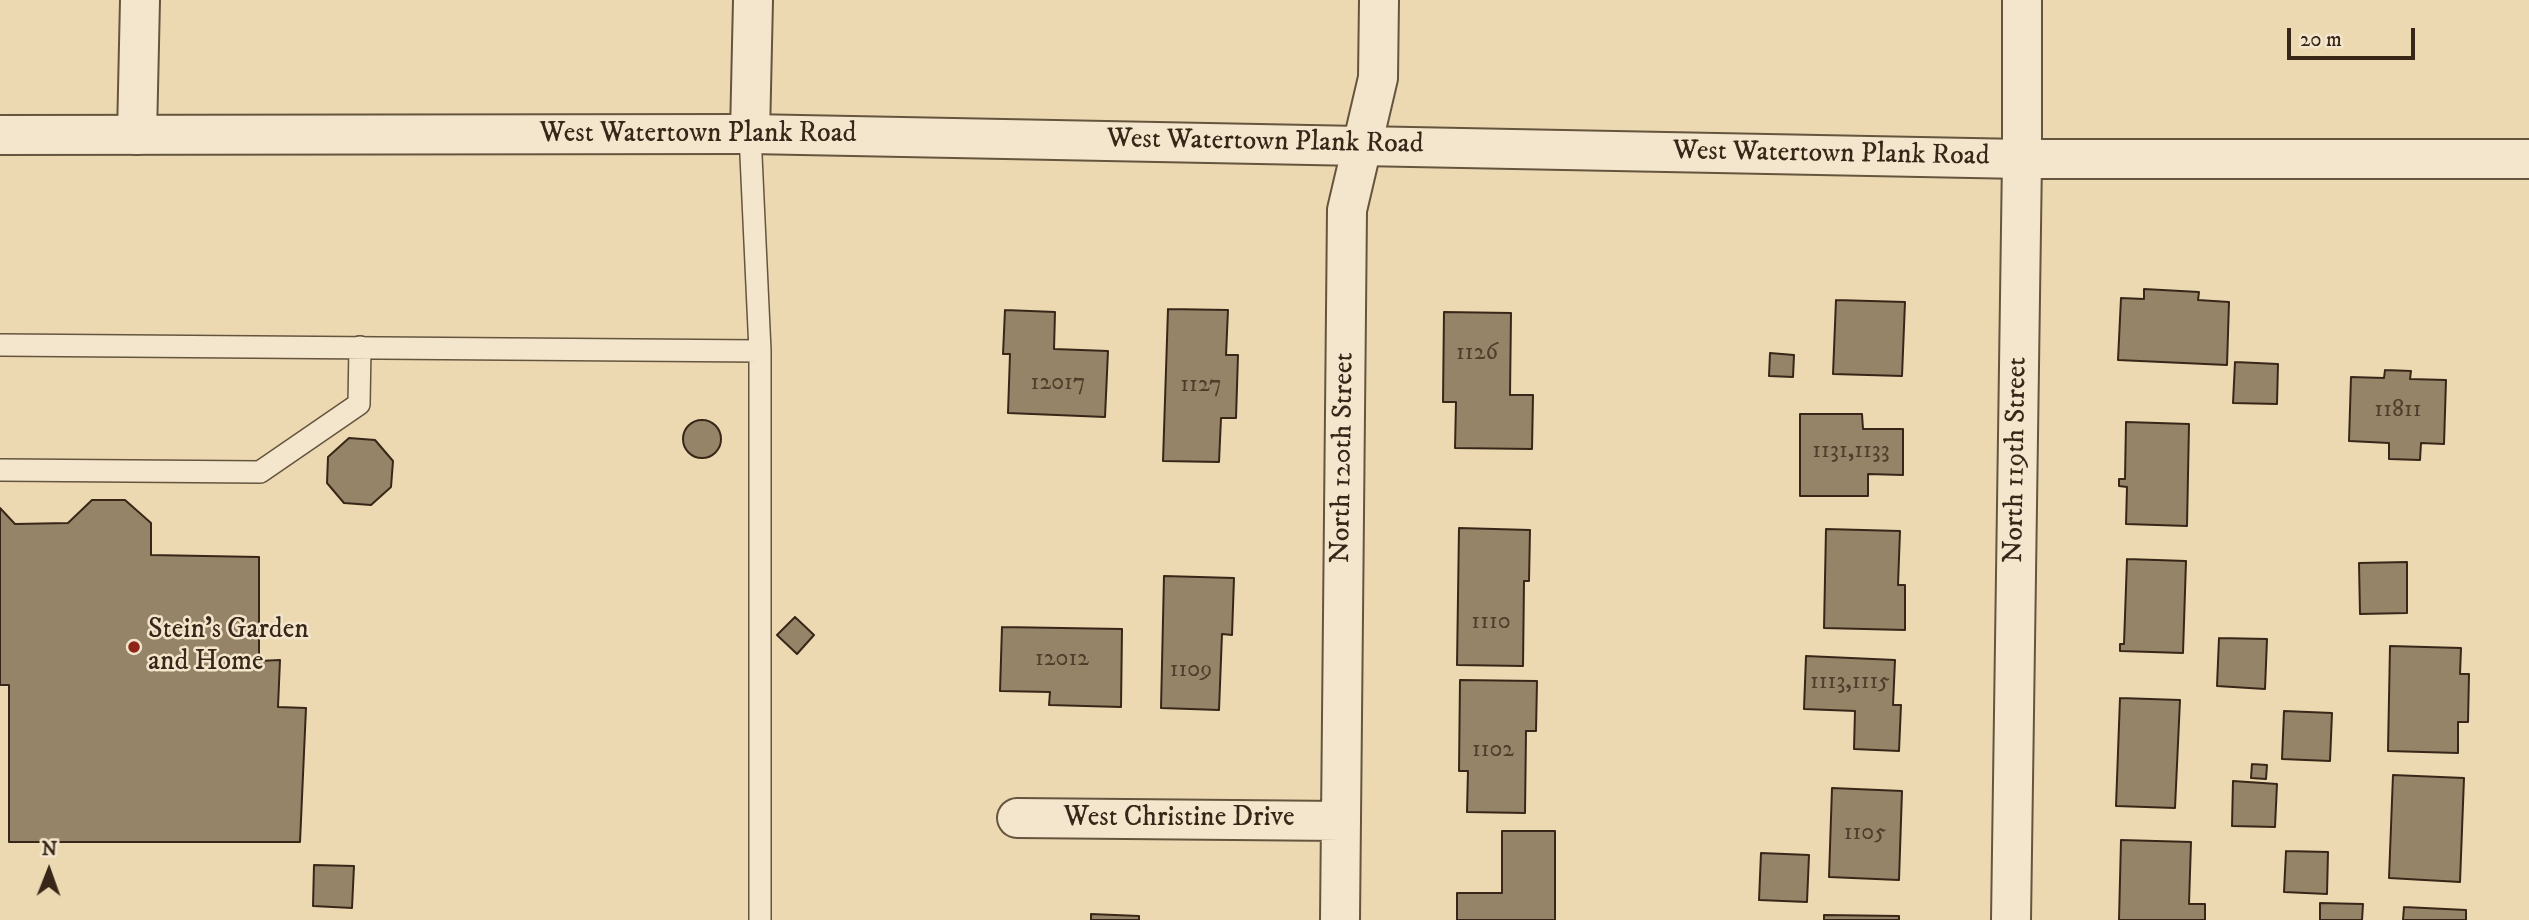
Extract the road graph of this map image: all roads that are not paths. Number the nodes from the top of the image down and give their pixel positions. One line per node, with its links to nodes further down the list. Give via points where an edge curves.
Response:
1 (140, 0): 7 (street)
2 (753, 0): 5 (street)
3 (1379, 0): 8 (street, North 120th Street, via 1378,78)
4 (2022, 0): 9 (street, North 119th Street)
5 (750, 134): 7 (street, West Watertown Plank Road); 8 (street, West Watertown Plank Road); 13 (lane)
6 (0, 135): 7 (street, West Watertown Plank Road)
7 (137, 135)
8 (1362, 145): 9 (street, West Watertown Plank Road); 16 (street, North 120th Street, via 1347,210)
9 (2022, 159): 10 (street, West Watertown Plank Road); 19 (street, North 119th Street)
10 (2529, 159)
11 (0, 345): 12 (lane)
12 (360, 347): 13 (lane); 14 (lane, via 359,404 260,472)
13 (760, 351): 17 (lane)
14 (0, 470)
15 (1017, 818): 16 (street, West Christine Drive)
16 (1341, 821): 18 (street, North 120th Street)
17 (760, 920)
18 (1340, 920)
19 (2011, 920)

